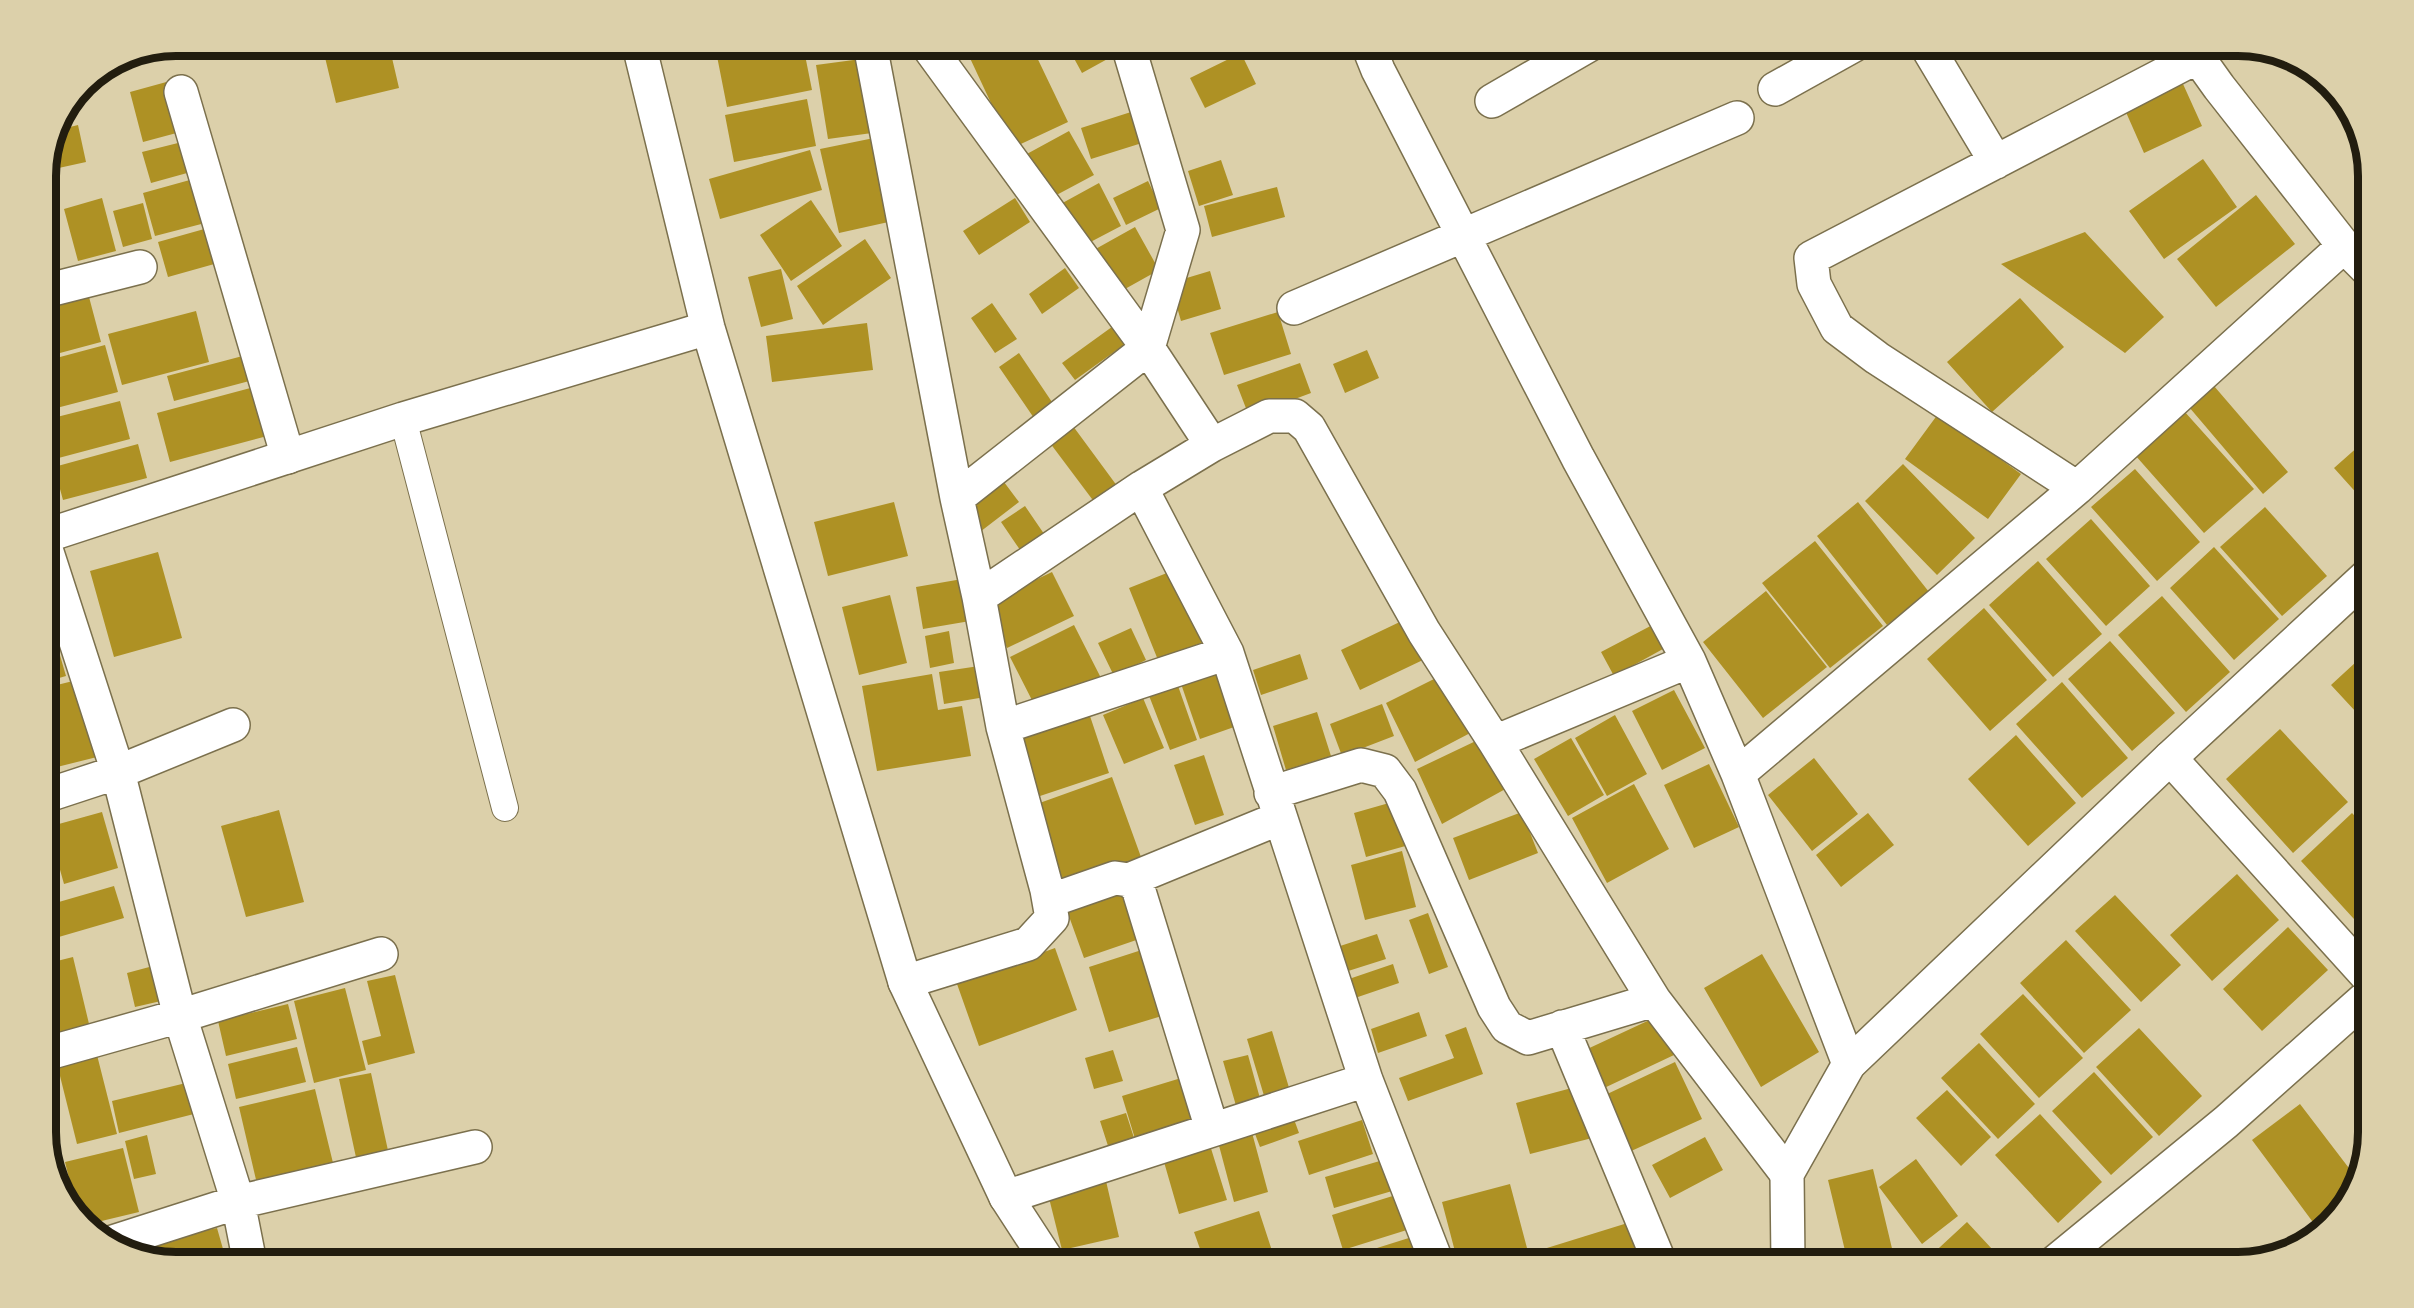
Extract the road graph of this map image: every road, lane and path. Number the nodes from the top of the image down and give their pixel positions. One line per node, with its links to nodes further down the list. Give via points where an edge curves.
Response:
1 (642, 56): 22 (street)
2 (872, 56): 29 (street)
3 (935, 56): 23 (street)
4 (1131, 56): 23 (street, via 1183,230)
5 (1372, 56): 16 (street)
6 (1571, 56): 13 (street)
7 (1834, 56): 11 (street)
8 (1933, 56): 15 (street)
9 (2184, 56): 15 (street)
10 (2197, 56): 17 (street)
11 (1775, 89)
12 (181, 92): 26 (street)
13 (1492, 101)
14 (1737, 118): 16 (street)
15 (1996, 162): 28 (street, via 1811,258 1814,284 1837,328)
16 (1463, 236): 21 (street); 35 (street, via 1578,459)
17 (2344, 246): 18 (street); 28 (street)
18 (2358, 260)
19 (140, 267): 20 (street)
20 (56, 288)
21 (1294, 308)
22 (708, 328): 24 (street); 49 (street)
23 (1148, 348): 25 (street); 29 (street)
24 (403, 419): 26 (street); 44 (lane)
25 (1212, 445): 27 (street); 38 (street, via 1269,416 1295,416 1309,428 1424,632)
26 (288, 457): 30 (street)
27 (1141, 488): 33 (street); 34 (street)
28 (2077, 488): 41 (street)
29 (957, 498): 33 (street)
30 (56, 532)
31 (56, 580): 40 (street)
32 (2358, 584): 39 (street)
33 (979, 597): 37 (street)
34 (1227, 653): 37 (street); 43 (street)
35 (1689, 661): 38 (street); 41 (street)
36 (233, 725): 40 (street)
37 (1003, 727): 46 (street)
38 (1495, 742): 50 (street)
39 (2170, 758): 48 (street); 55 (street)
40 (118, 772): 42 (street); 52 (street)
41 (1738, 774): 55 (street)
42 (56, 792)
43 (1275, 806): 45 (street); 53 (street, via 1361,765 1385,771 1400,791 1494,1007 1507,1027 1528,1038); 56 (street)
44 (505, 808)
45 (1129, 880): 46 (street, via 1115,878); 57 (street, via 1138,888)
46 (1049, 901): 49 (street, via 1052,918 1028,944)
47 (381, 954): 52 (street)
48 (2358, 966)
49 (905, 982): 60 (street)
50 (1654, 1000): 53 (street); 59 (street)
51 (2358, 1005): 68 (street, via 2226,1122)
52 (180, 1016): 54 (street); 61 (street)
53 (1562, 1027): 66 (street)
54 (56, 1051)
55 (1849, 1064): 59 (street)
56 (1366, 1080): 57 (street); 65 (street)
57 (1212, 1129): 60 (street)
58 (475, 1147): 61 (street)
59 (1786, 1174): 67 (street)
60 (1006, 1197): 64 (street)
61 (238, 1202): 62 (street); 63 (street)
62 (121, 1239)
63 (248, 1252)
64 (1041, 1252)
65 (1433, 1252)
66 (1655, 1252)
67 (1789, 1252)
68 (2067, 1252)

